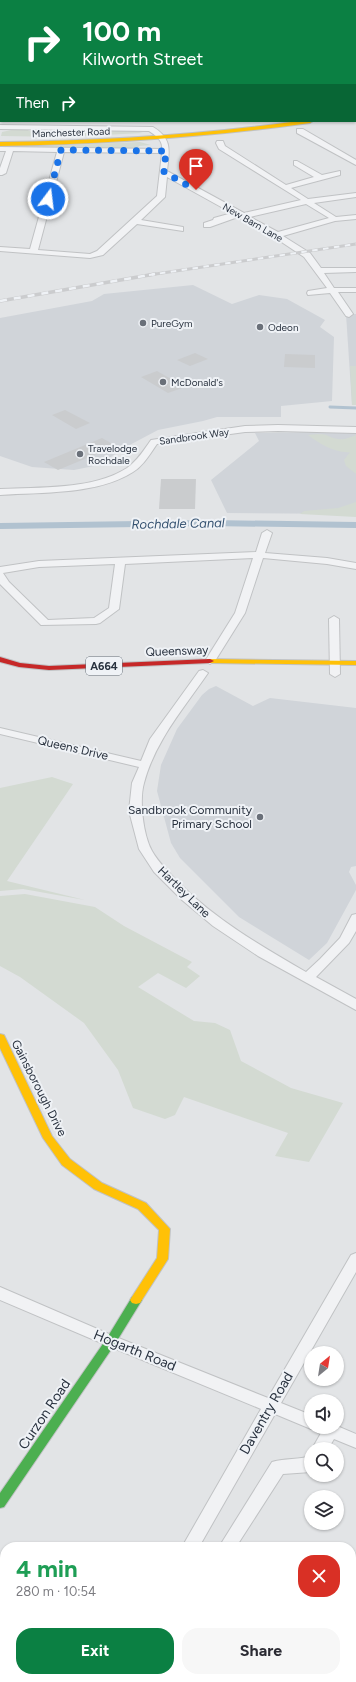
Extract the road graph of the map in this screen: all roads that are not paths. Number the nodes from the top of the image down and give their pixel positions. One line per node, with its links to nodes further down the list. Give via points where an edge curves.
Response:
1 (294, 122): 2 (main road, Manchester Road)
2 (279, 123): 5 (main road, Manchester Road)
3 (0, 127): 5 (street, Manchester Road, via 150,130)
4 (300, 131): 14 (street)
5 (159, 138): 6 (main road, Manchester Road); 8 (main road, Manchester Road); 12 (street, via 158,147)
6 (0, 140)
7 (220, 143): 19 (street, via 222,147)
8 (0, 144)
9 (0, 148): 10 (street)
10 (10, 149): 11 (street); 15 (street)
11 (61, 150): 12 (street); 30 (street)
12 (166, 151): 16 (street)
13 (297, 163): 18 (street)
14 (356, 163)
15 (2, 172)
16 (164, 172): 22 (street, New Barn Lane); 25 (street, via 161,197)
17 (337, 173): 18 (street)
18 (320, 177): 19 (street)
19 (286, 187): 21 (street)
20 (356, 195): 21 (street)
21 (308, 201): 22 (street); 24 (street)
22 (241, 215): 26 (street, via 216,220 219,221); 28 (street, New Barn Lane)
23 (356, 217): 24 (street)
24 (335, 219): 28 (street)
25 (135, 221): 27 (street); 30 (street, via 100,253 90,256)
26 (206, 225)
27 (180, 229)
28 (278, 235): 32 (street, New Barn Lane, via 307,255)
29 (0, 250): 30 (street)
30 (33, 252)
31 (356, 270): 32 (street)
32 (318, 271): 33 (street, New Barn Lane)
33 (333, 290): 34 (street); 35 (street); 36 (street, New Barn Lane)
34 (356, 290)
35 (311, 293)
36 (349, 314)
37 (356, 430): 39 (street, Sandbrook Way, via 245,429 154,442 130,471 116,478 83,486)
38 (0, 487): 39 (street)
39 (31, 489): 40 (street, Sandbrook Way)
40 (0, 492)
41 (267, 532): 42 (street)
42 (259, 555): 43 (street); 44 (street); 49 (street, via 240,613)
43 (120, 561): 45 (street, via 39,564); 46 (street, via 114,609 96,621 45,623)
44 (356, 566)
45 (0, 570)
46 (0, 576)
47 (334, 619): 50 (street)
48 (0, 659): 49 (main road, Queensway / A664, via 19,665 49,668)
49 (210, 661): 50 (main road, Queensway / A664)
50 (335, 662): 51 (main road, Queensway / A664); 53 (street)
51 (356, 663)
52 (202, 673): 57 (street, Hartley Lane, via 156,739)
53 (335, 674)
54 (34, 676): 55 (main road)
55 (63, 677)
56 (0, 731): 57 (street, Queens Drive)
57 (145, 765): 59 (street, Hartley Lane, via 138,783 135,811 145,849 158,869 217,923)
58 (356, 918): 59 (street, via 345,940)
59 (307, 978): 60 (street, Hartley Lane)
60 (356, 1005)
61 (0, 1038): 64 (main road, Gainsborough Drive, via 48,1138 66,1162 98,1186 142,1206 165,1229 162,1259)
62 (356, 1259): 65 (street, Daventry Road)
63 (0, 1293): 64 (street, Hogarth Road)
64 (111, 1341): 65 (street, Hogarth Road); 70 (main road, Curzon Road)
65 (270, 1406): 66 (street, Hogarth Road); 71 (street, Daventry Road)
66 (304, 1419)
67 (340, 1434): 68 (street)
68 (356, 1440)
69 (304, 1465): 72 (street, via 278,1467)
70 (0, 1503)
71 (193, 1542)
72 (230, 1542)

